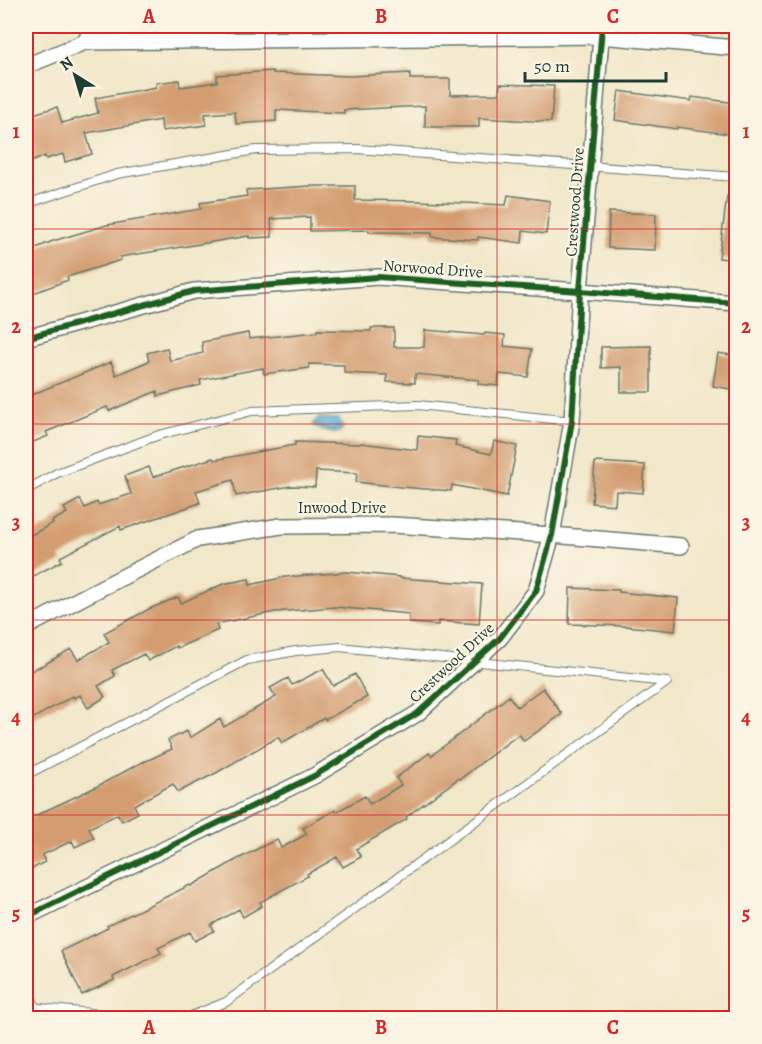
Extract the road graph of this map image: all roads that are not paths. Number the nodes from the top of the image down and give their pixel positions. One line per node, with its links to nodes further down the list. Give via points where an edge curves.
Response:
1 (93, 26): 3 (street)
2 (601, 31): 3 (street); 4 (street); 6 (street, Crestwood Drive)
3 (85, 42): 5 (street)
4 (736, 48)
5 (26, 66)
6 (590, 166): 7 (lane); 8 (lane, via 357,149 256,150 117,174); 9 (street, Crestwood Drive)
7 (736, 177)
8 (26, 204)
9 (580, 291): 10 (street, Norwood Drive); 11 (street, Norwood Drive, via 378,277 194,291); 12 (street, Crestwood Drive)
10 (736, 303)
11 (26, 338)
12 (572, 421): 13 (lane, via 418,405 252,411 159,435 57,473); 14 (street, Crestwood Drive)
13 (26, 490)
14 (552, 535): 15 (street, Inwood Drive); 16 (street, Inwood Drive, via 392,525 281,526 198,539); 17 (street, Crestwood Drive, via 536,591 500,638)
15 (681, 546)
16 (26, 627)
17 (474, 661): 18 (lane, via 340,647 247,660); 19 (street, Crestwood Drive, via 418,713 314,776); 22 (lane, via 667,682 226,1002 189,1017)
18 (26, 775)
19 (26, 917)
20 (29, 1009): 21 (lane)
21 (142, 1018)
22 (167, 1018)

